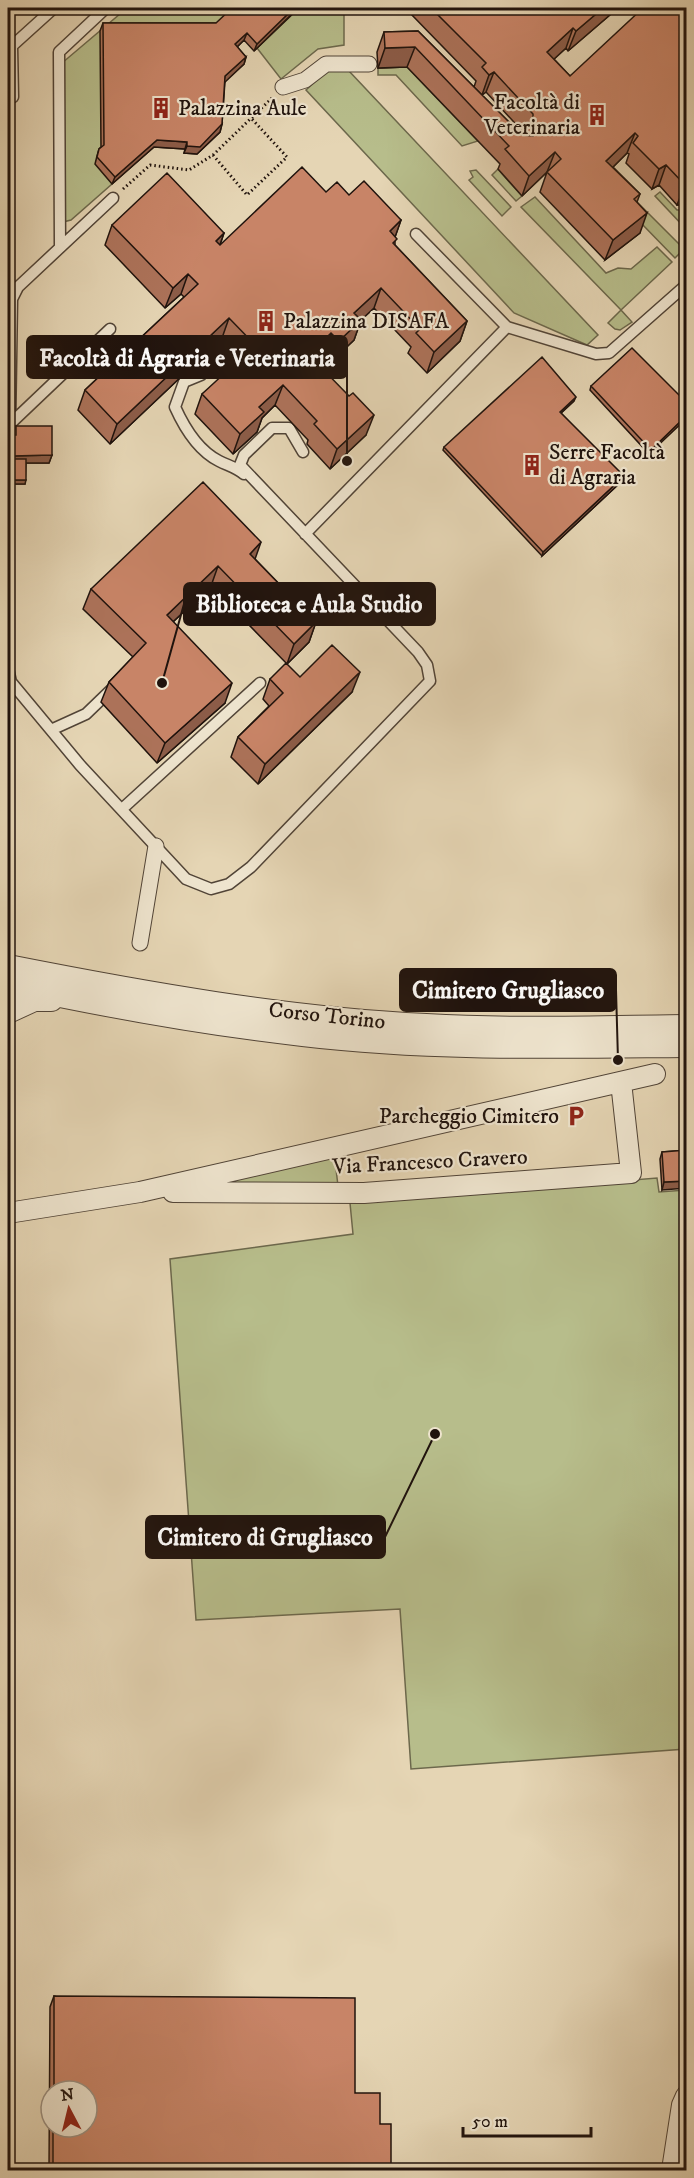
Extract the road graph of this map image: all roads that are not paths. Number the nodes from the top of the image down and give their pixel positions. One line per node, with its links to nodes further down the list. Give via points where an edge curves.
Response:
1 (54, 8): 5 (lane, via 12,46)
2 (106, 8): 8 (lane, via 59,52)
3 (369, 64): 4 (street, via 326,64 305,80)
4 (283, 87)
5 (12, 97)
6 (113, 198): 8 (lane)
7 (416, 234): 10 (lane)
8 (60, 246): 13 (lane, via 18,287 12,299)
9 (687, 285): 10 (lane, via 609,353 596,354)
10 (507, 327): 16 (lane)
11 (110, 329): 13 (lane)
12 (201, 375): 15 (lane, via 184,382 175,407 179,416 208,454 222,463 231,463)
13 (9, 425)
14 (303, 452): 15 (lane, via 289,428 272,428 244,455 240,465)
15 (251, 479): 16 (lane)
16 (305, 534): 22 (lane, via 418,652 427,665 430,681 251,867 229,884 211,890 186,879)
17 (8, 668): 20 (lane, via 11,682)
18 (119, 682): 20 (lane, via 86,714)
19 (260, 683): 21 (lane)
20 (53, 729): 21 (lane, via 80,765)
21 (122, 809): 22 (lane)
22 (156, 846): 23 (street)
23 (140, 943)
24 (8, 967): 28 (street, Corso Torino, via 144,994 308,1015 425,1026)
25 (8, 984): 26 (street, Corso Torino)
26 (80, 1000): 27 (street, via 34,999); 28 (street, Corso Torino, via 304,1034 423,1044)
27 (8, 1011)
28 (686, 1036)
29 (655, 1074): 30 (street, Via Francesco Cravero)
30 (621, 1082): 31 (street, Via Francesco Cravero); 31 (street, Via Francesco Cravero, via 631,1173 364,1193)
31 (140, 1192): 32 (street, Via Francesco Cravero)
32 (8, 1213)
33 (687, 2096): 34 (street, via 682,2105)
34 (672, 2170)

